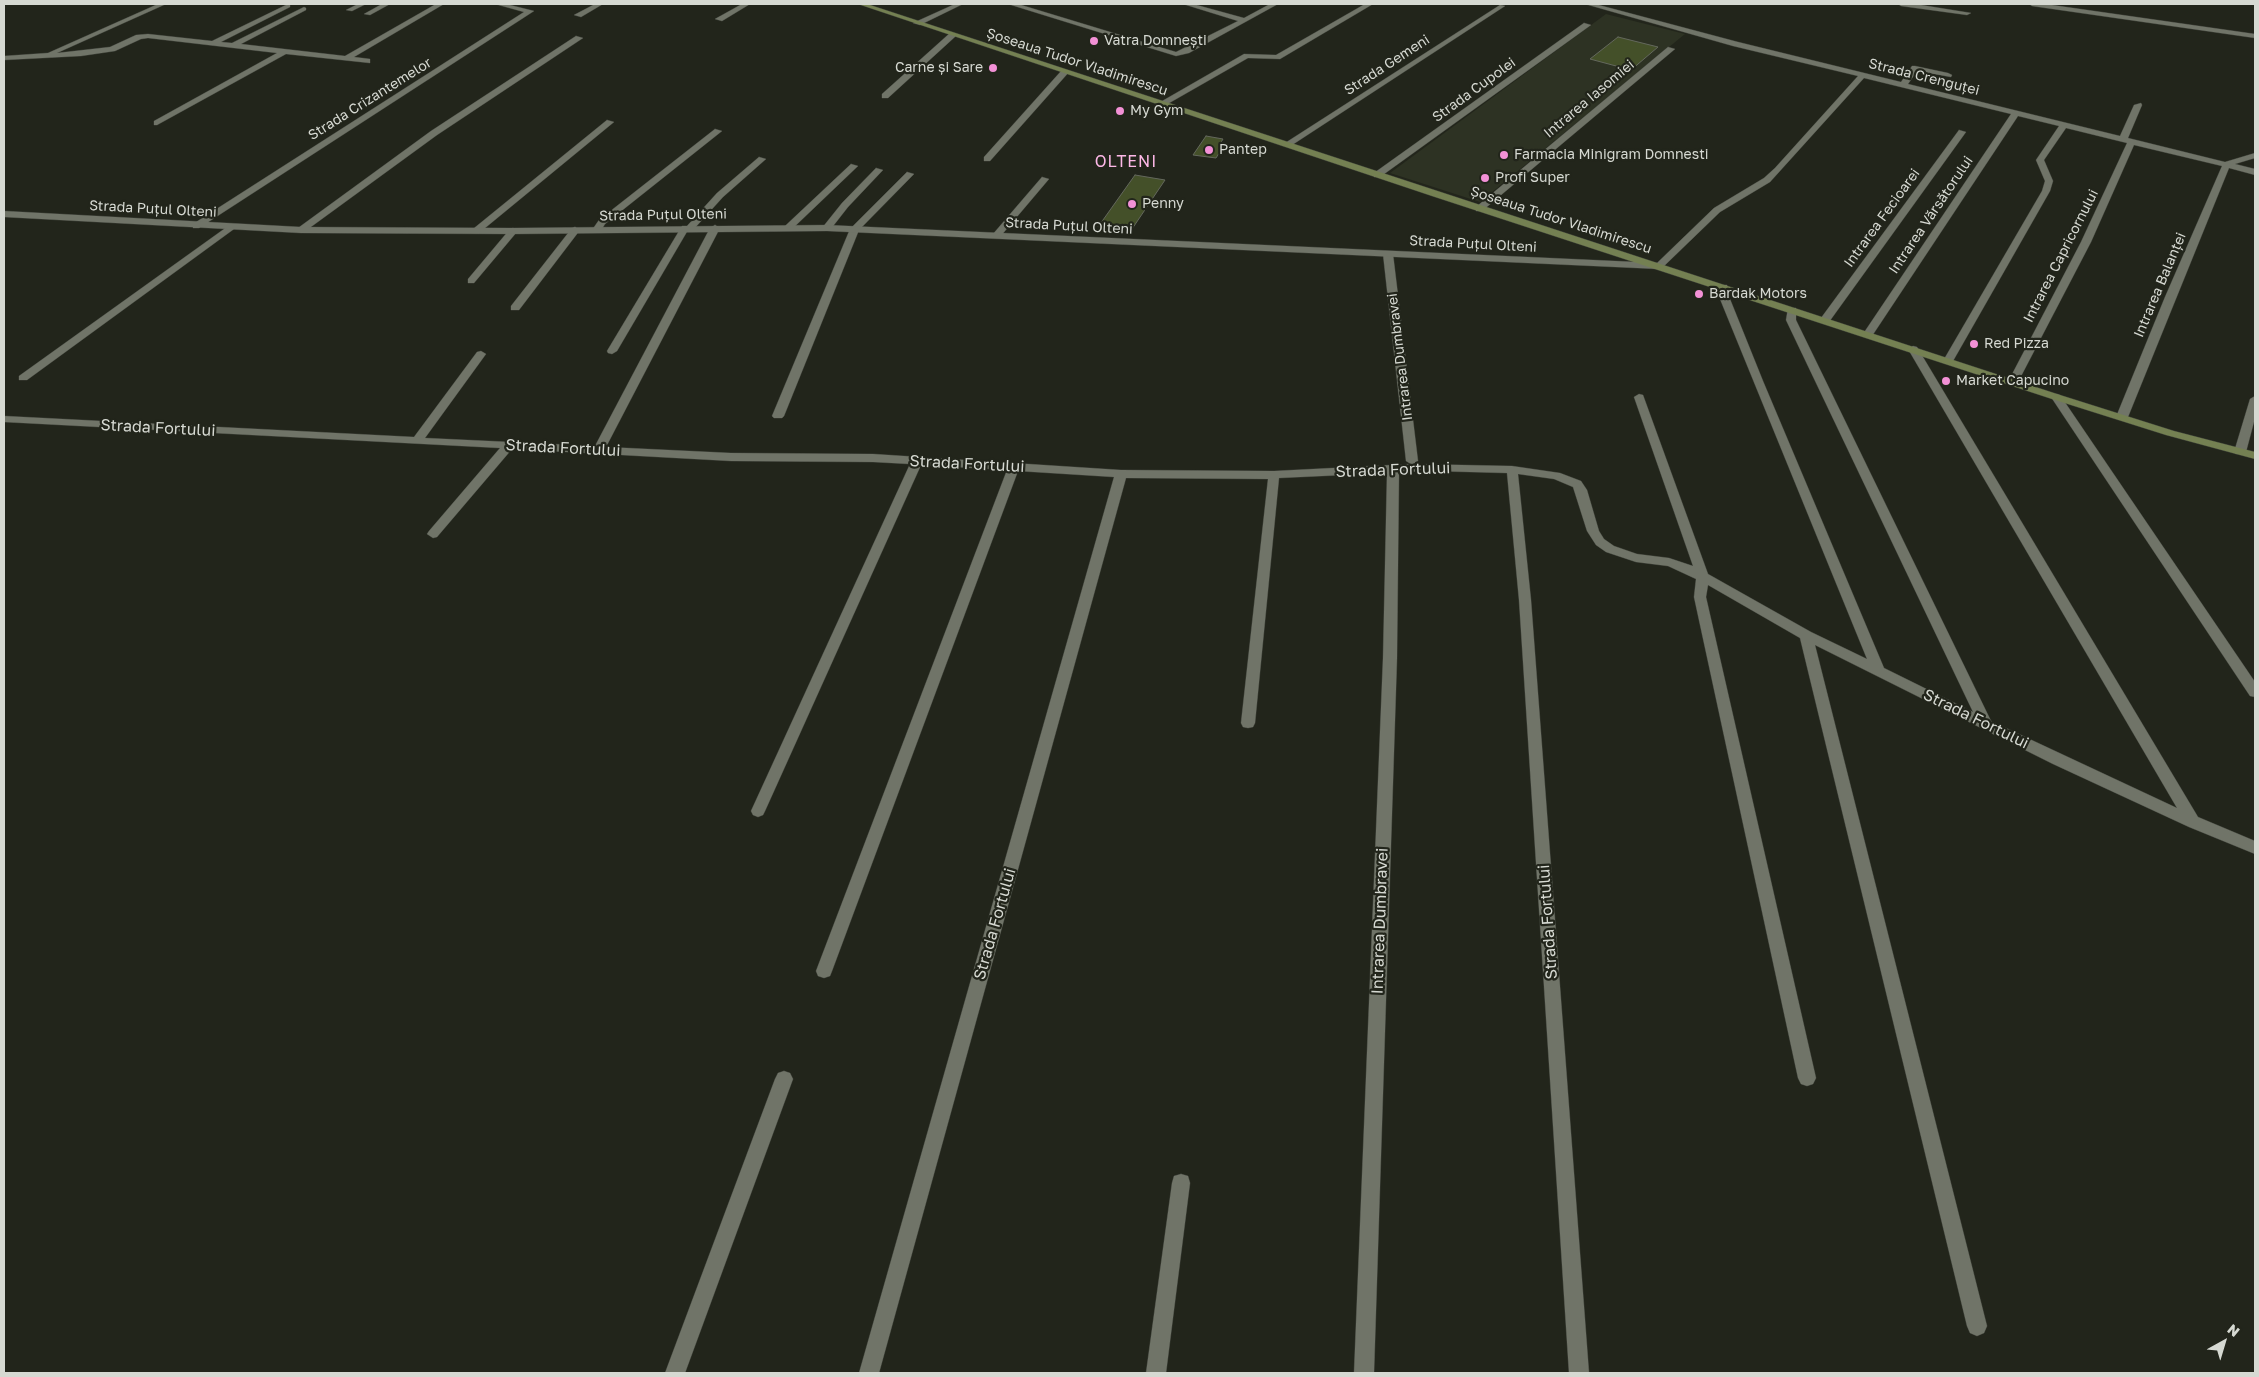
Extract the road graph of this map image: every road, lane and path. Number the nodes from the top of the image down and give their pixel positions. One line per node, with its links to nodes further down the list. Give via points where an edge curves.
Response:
1 (163, 4): 40 (street)
2 (363, 4): 23 (street)
3 (387, 4): 26 (street)
4 (441, 4): 42 (street)
5 (498, 4): 71 (street, Strada Crizantemelor, via 530,11)
6 (600, 4): 27 (street)
7 (747, 4): 28 (street)
8 (861, 4): 29 (main road, Șoseaua Tudor Vladimirescu)
9 (943, 4): 29 (street)
10 (960, 4): 31 (street)
11 (1011, 4): 30 (street, via 1176,54 1186,52)
12 (1186, 4): 30 (street)
13 (1275, 4): 30 (street)
14 (1370, 4): 49 (street, via 1277,57 1247,56)
15 (1588, 4): 19 (street, Strada Crenguței)
16 (1901, 4): 24 (street)
17 (2032, 4): 25 (street)
18 (2094, 4): 25 (street)
19 (1598, 5): 45 (street, Strada Crenguței, via 1736,44)
20 (288, 6): 36 (street)
21 (1502, 6): 58 (street, Strada Gemeni)
22 (304, 9): 37 (street)
23 (350, 10)
24 (1967, 13)
25 (2096, 13): 34 (street)
26 (368, 14)
27 (578, 15)
28 (719, 19)
29 (907, 19): 31 (main road, Șoseaua Tudor Vladimirescu)
30 (1244, 20)
31 (917, 23): 33 (main road, Șoseaua Tudor Vladimirescu)
32 (1587, 25): 67 (street, Strada Cupolei)
33 (953, 35): 44 (main road, Șoseaua Tudor Vladimirescu); 48 (street)
34 (2255, 36)
35 (578, 38): 78 (street, via 434,133)
36 (214, 43): 37 (street); 40 (street, via 148,36 112,49)
37 (234, 45): 39 (street)
38 (1671, 49): 69 (street, Intrarea Iasomiei)
39 (286, 51): 42 (street); 53 (street)
40 (42, 57): 41 (street)
41 (4, 58)
42 (346, 59): 43 (street)
43 (367, 61)
44 (1065, 72): 49 (main road, Șoseaua Tudor Vladimirescu); 61 (street)
45 (1864, 75): 47 (street, Strada Crenguței); 85 (street, via 1778,170 1717,210)
46 (1948, 75): 47 (street, via 1915,68)
47 (1904, 84): 51 (street, Strada Crenguței)
48 (885, 96)
49 (1161, 104): 58 (main road, Șoseaua Tudor Vladimirescu)
50 (2138, 105): 57 (street, Intrarea Capricornului)
51 (2017, 112): 54 (street, Strada Crenguței); 91 (street, Intrarea Vărsătorului)
52 (610, 122): 81 (street)
53 (157, 123)
54 (2064, 124): 57 (street, Strada Crenguței); 95 (street, via 2040,160 2049,181 2046,190)
55 (718, 131): 80 (street, via 602,222)
56 (1962, 132): 90 (street, Intrarea Fecioarei)
57 (2128, 140): 62 (street, Strada Crenguței); 97 (street, Intrarea Capricornului, via 2086,242)
58 (1286, 146): 67 (main road, Șoseaua Tudor Vladimirescu)
59 (2255, 154): 62 (street)
60 (762, 159): 73 (street)
61 (987, 159)
62 (2227, 164): 65 (street, Strada Crenguței); 102 (street, Intrarea Balanței)
63 (854, 166): 75 (street)
64 (879, 170): 76 (street)
65 (2255, 172)
66 (910, 174): 77 (street)
67 (1377, 175): 69 (main road, Șoseaua Tudor Vladimirescu)
68 (1045, 179): 83 (street)
69 (1479, 209): 85 (main road, Șoseaua Tudor Vladimirescu)
70 (4, 214): 71 (street, Strada Puțul Olteni)
71 (196, 226): 72 (street, Strada Puțul Olteni)
72 (231, 227): 78 (street, Strada Puțul Olteni); 96 (street)
73 (687, 228): 74 (street, Strada Puțul Olteni); 80 (street, Strada Puțul Olteni); 93 (street)
74 (715, 228): 75 (street, Strada Puțul Olteni); 106 (street)
75 (788, 228): 76 (street, Strada Puțul Olteni)
76 (827, 228): 77 (street, Strada Puțul Olteni)
77 (855, 229): 83 (street, Strada Puțul Olteni); 101 (street)
78 (301, 230): 81 (street, Strada Puțul Olteni)
79 (575, 230): 80 (street, Strada Puțul Olteni); 82 (street, Strada Puțul Olteni); 88 (street)
80 (597, 230)
81 (476, 231): 82 (street, Strada Puțul Olteni)
82 (513, 231): 86 (street)
83 (996, 236): 84 (street, Strada Puțul Olteni)
84 (1388, 254): 85 (street, Strada Puțul Olteni); 110 (street, Intrarea Dumbravei)
85 (1659, 266): 87 (main road, Șoseaua Tudor Vladimirescu)
86 (471, 281)
87 (1724, 287): 89 (main road, Șoseaua Tudor Vladimirescu); 119 (street, via 1725,299 1754,372)
88 (515, 308)
89 (1792, 310): 90 (main road, Șoseaua Tudor Vladimirescu); 122 (street, via 1791,320)
90 (1825, 320): 91 (main road, Șoseaua Tudor Vladimirescu)
91 (1868, 334): 92 (main road, Șoseaua Tudor Vladimirescu)
92 (1913, 349): 95 (main road, Șoseaua Tudor Vladimirescu); 124 (street)
93 (612, 352)
94 (480, 354): 104 (street)
95 (1948, 361): 97 (main road, Șoseaua Tudor Vladimirescu)
96 (23, 378)
97 (2013, 382): 99 (main road, Șoseaua Tudor Vladimirescu)
98 (1638, 396): 117 (street)
99 (2056, 396): 102 (main road, Șoseaua Tudor Vladimirescu); 120 (street)
100 (2255, 399): 107 (street)
101 (778, 416)
102 (2122, 417): 107 (main road, Șoseaua Tudor Vladimirescu)
103 (4, 420): 104 (street, Strada Fortului)
104 (416, 441): 105 (street, Strada Fortului)
105 (509, 445): 106 (street, Strada Fortului); 116 (street)
106 (599, 449): 109 (street, Strada Fortului)
107 (2240, 452): 108 (main road, Șoseaua Tudor Vladimirescu)
108 (2255, 456)
109 (917, 461): 111 (street, Strada Fortului); 123 (street)
110 (1412, 461)
111 (1014, 466): 114 (street, Strada Fortului); 126 (street)
112 (1393, 469): 113 (street, Strada Fortului); 115 (street, Strada Fortului); 134 (street, Intrarea Dumbravei, via 1390,658)
113 (1512, 470): 117 (street, Strada Fortului, via 1556,476 1577,484 1593,531 1610,549 1636,558 1679,565); 135 (street, Strada Fortului, via 1564,1131)
114 (1121, 474): 115 (street, Strada Fortului); 132 (street, Strada Fortului)
115 (1274, 475): 121 (street)
116 (433, 534)
117 (1703, 577): 118 (street, Strada Fortului); 127 (street, via 1700,597)
118 (1806, 635): 119 (street, Strada Fortului); 130 (street)
119 (1878, 670): 122 (street, Strada Fortului)
120 (2255, 692)
121 (1248, 723)
122 (1986, 724): 124 (street, Strada Fortului)
123 (758, 811)
124 (2194, 822): 125 (street, Strada Fortului)
125 (2255, 848)
126 (824, 972)
127 (1807, 1078)
128 (784, 1079): 131 (street)
129 (1181, 1183): 133 (street)
130 (1978, 1326)
131 (675, 1373)
132 (870, 1373)
133 (1156, 1373)
134 (1364, 1373)
135 (1579, 1373)

